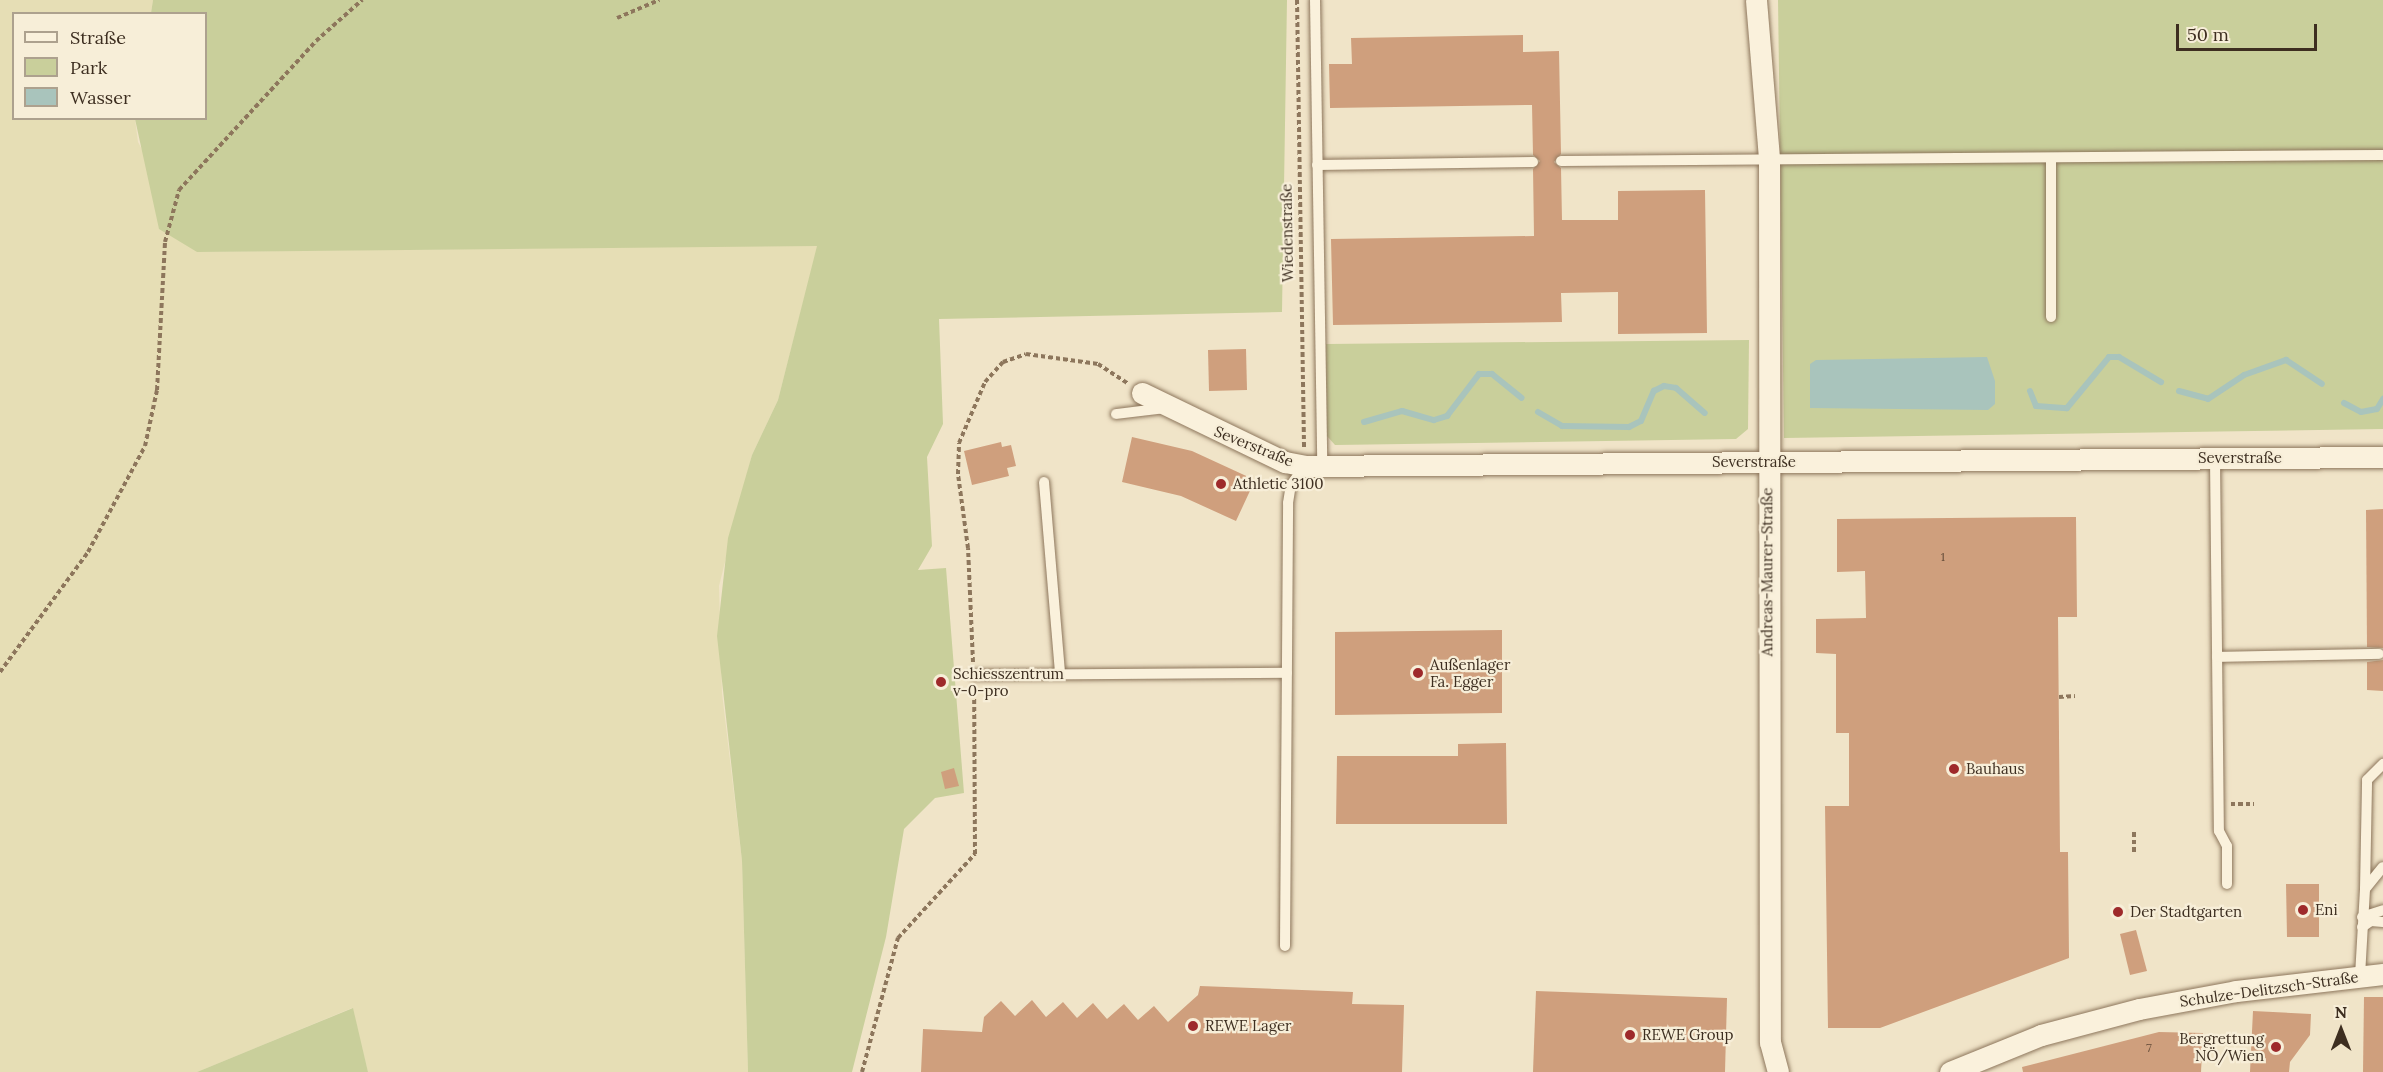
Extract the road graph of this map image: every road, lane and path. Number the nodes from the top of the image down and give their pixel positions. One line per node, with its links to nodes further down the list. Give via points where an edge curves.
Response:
1 (362, 0): 25 (path, via 316,41 179,190 165,242 157,390 145,446 88,552)
2 (659, 0): 6 (path)
3 (1297, 0): 20 (path, Wiedenstraße)
4 (1315, 0): 12 (lane)
5 (1756, 0): 8 (street, Andreas-Maurer-Straße)
6 (617, 18)
7 (2383, 155): 9 (lane)
8 (1769, 158): 9 (lane); 10 (lane); 19 (street, Andreas-Maurer-Straße)
9 (2051, 159): 13 (lane)
10 (1561, 161)
11 (1533, 162): 12 (lane)
12 (1317, 165): 20 (lane)
13 (2051, 317)
14 (1142, 393): 15 (street, Severstraße)
15 (1165, 408): 16 (lane); 20 (street, Severstraße, via 1285,462)
16 (1116, 414)
17 (2383, 457): 18 (street, Severstraße)
18 (2215, 459): 19 (street, Severstraße); 23 (lane)
19 (1767, 461): 20 (street, Severstraße); 44 (street, Andreas-Maurer-Straße, via 1770,1042)
20 (1314, 466): 26 (lane, via 1291,485 1288,503)
21 (1044, 482): 24 (lane)
22 (2379, 654): 23 (lane)
23 (2217, 657): 31 (lane)
24 (1060, 671): 26 (lane); 27 (lane)
25 (0, 672)
26 (1287, 673): 41 (lane)
27 (974, 675)
28 (2075, 696): 29 (path)
29 (2059, 697)
30 (2383, 764): 37 (lane, via 2367,780)
31 (2218, 804): 32 (path); 36 (lane)
32 (2254, 804)
33 (2134, 832): 34 (path)
34 (2134, 852)
35 (2383, 867): 37 (lane)
36 (2227, 884)
37 (2365, 889): 39 (lane)
38 (2383, 910): 39 (lane)
39 (2362, 922): 40 (lane); 43 (lane)
40 (2383, 922)
41 (1285, 946)
42 (2383, 974): 43 (street, Schulze-Delitzsch-Straße)
43 (2360, 976): 45 (street, Schulze-Delitzsch-Straße, via 2139,1009 2041,1035)
44 (1778, 1072)
45 (1950, 1072)

